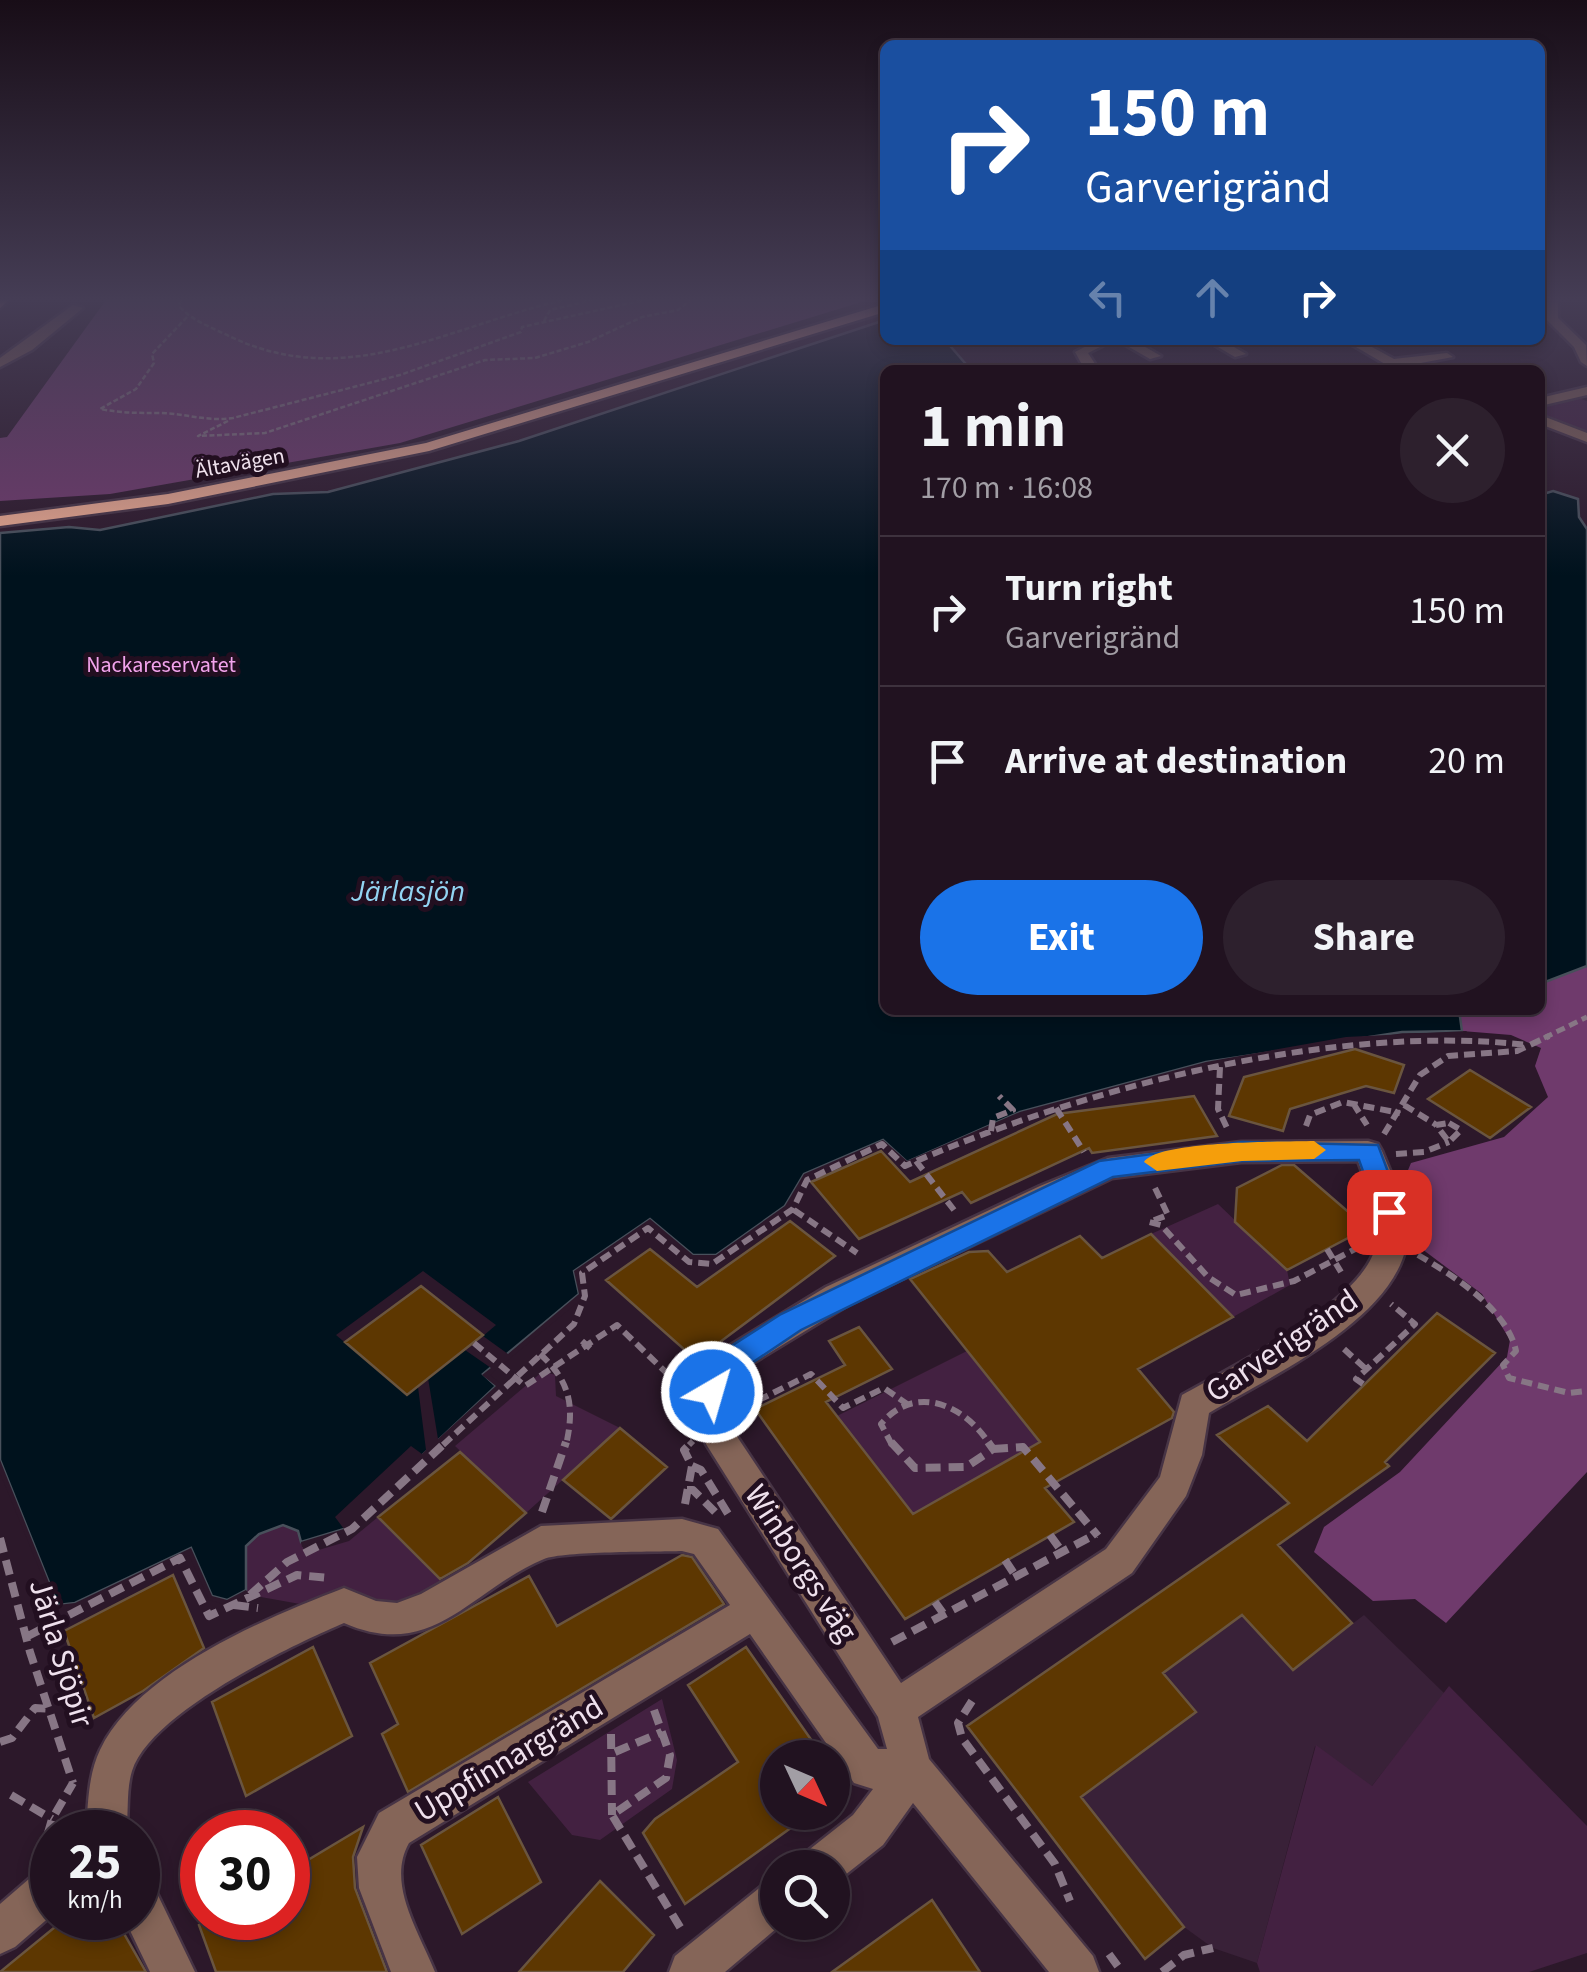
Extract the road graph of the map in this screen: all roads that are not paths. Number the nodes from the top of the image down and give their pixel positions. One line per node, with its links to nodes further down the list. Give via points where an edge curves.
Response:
1 (612, 392): 6 (main road, Ältavägen, via 430,448 120,508)
2 (1585, 394): 3 (street)
3 (1545, 401)
4 (1545, 420): 5 (street)
5 (1587, 438)
6 (0, 521)
7 (712, 1392): 9 (street, Winborgs väg, via 712,1422 723,1444); 9 (street, Garverigränd, via 732,1360 806,1314 1108,1168 1373,1146 1391,1247 1370,1286 1320,1327 1194,1405 1174,1485 1119,1561)
8 (756, 1610): 10 (street, via 868,1769); 11 (street, via 704,1540 682,1535 539,1543 432,1608 397,1620 344,1605 184,1688 138,1727 114,1762); 17 (street, Uppfinnargränd, via 394,1828 378,1858 380,1888)
9 (896, 1709): 10 (street, Winborgs väg)
10 (912, 1770): 12 (street, via 868,1830); 18 (street, Winborgs väg)
11 (109, 1810)
12 (843, 1850)
13 (30, 1907): 15 (street)
14 (760, 1914): 16 (street)
15 (0, 1932)
16 (696, 1966)
17 (413, 1972)
18 (1076, 1972)

